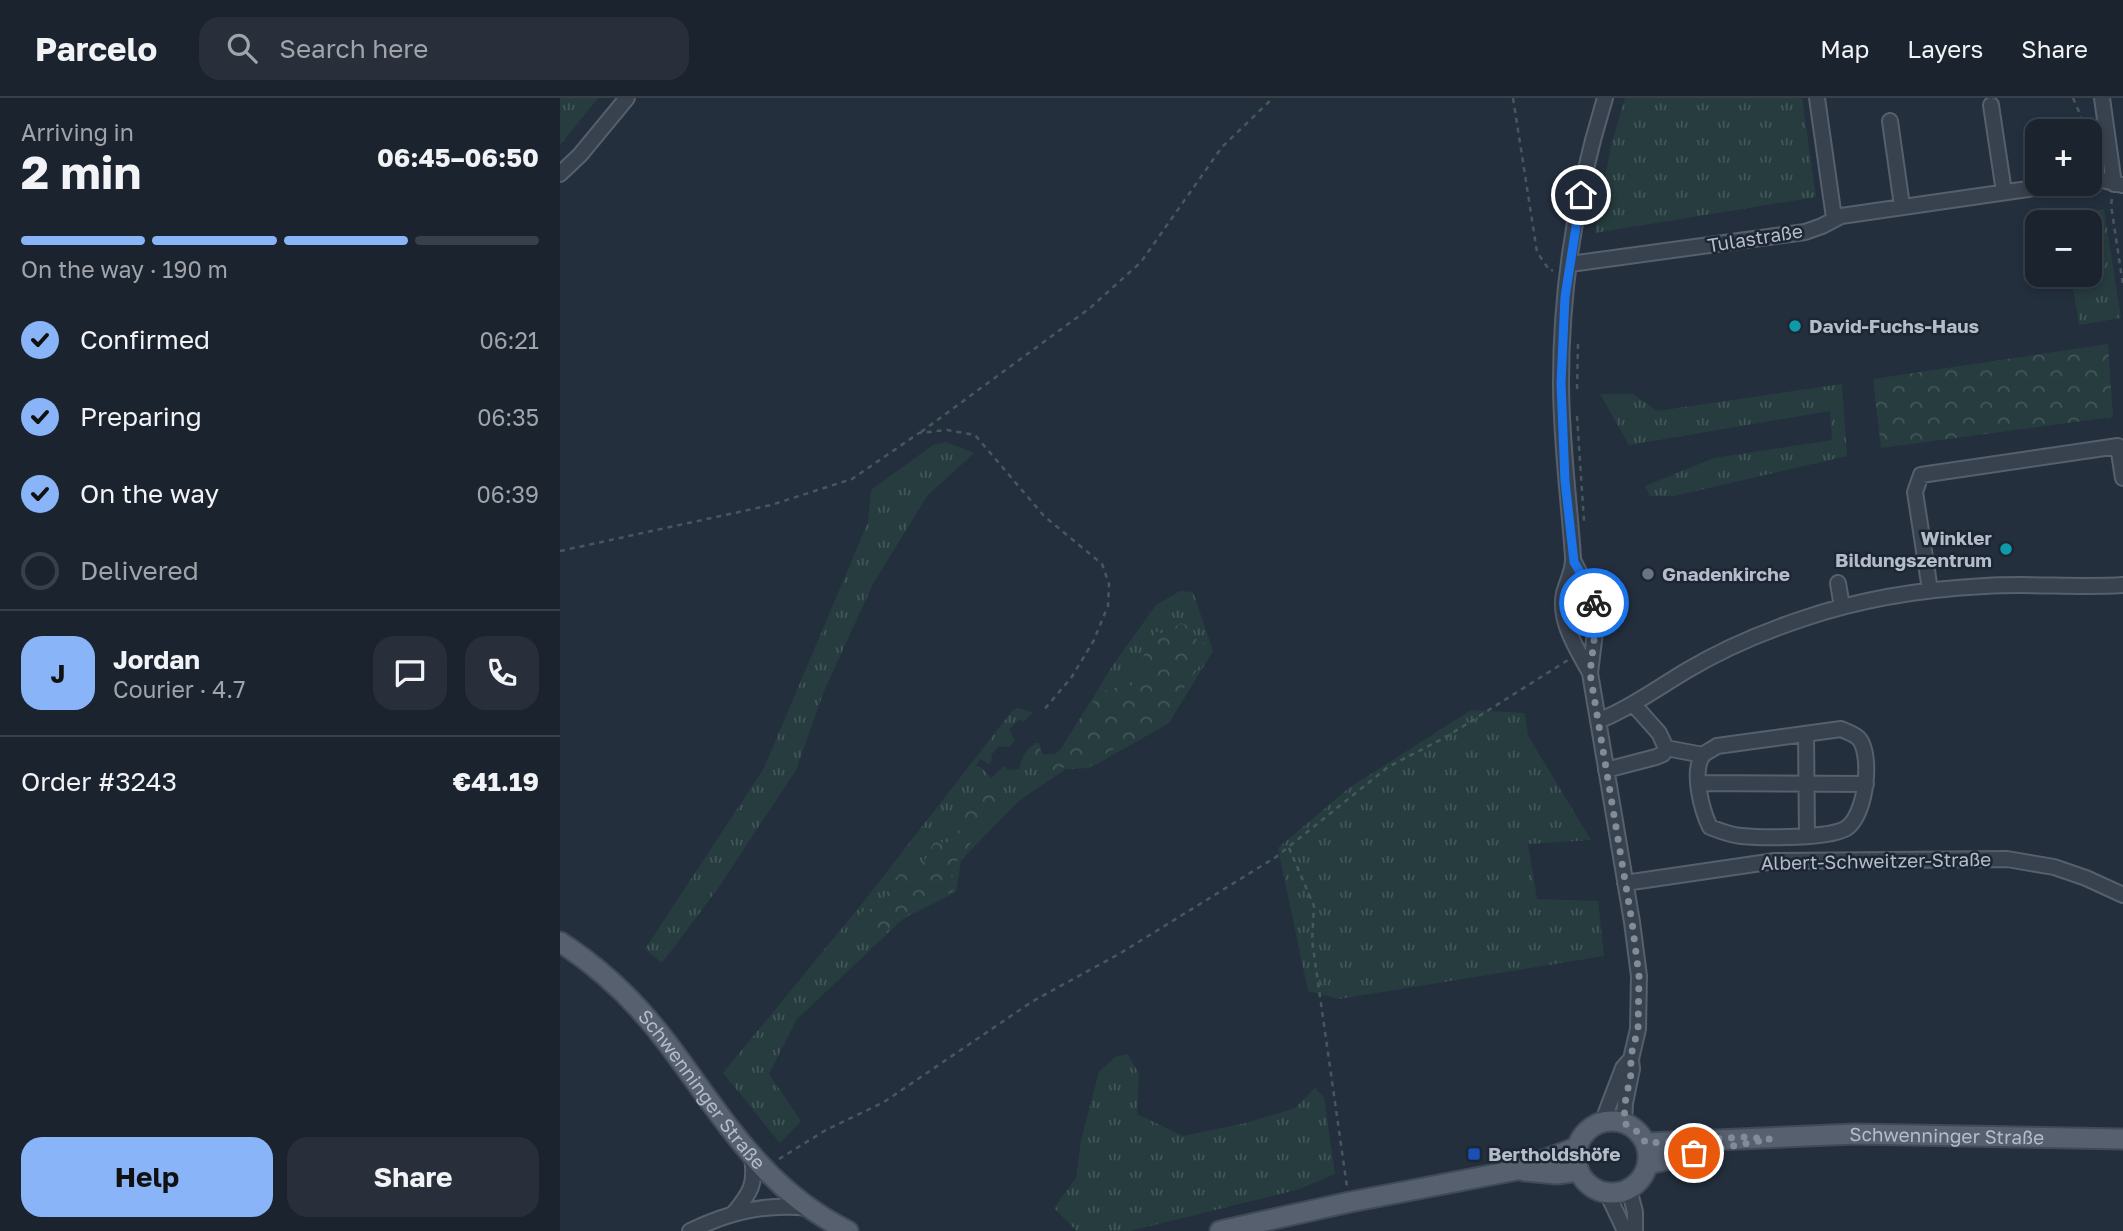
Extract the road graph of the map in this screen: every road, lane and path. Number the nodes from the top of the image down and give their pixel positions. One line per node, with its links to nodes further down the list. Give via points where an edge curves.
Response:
1 (627, 98): 11 (street)
2 (1273, 98): 23 (path, via 1222,146 1141,262 1090,308)
3 (1513, 98): 18 (path, via 1537,252 1550,271)
4 (1605, 98): 18 (street, via 1592,138)
5 (1817, 98): 17 (street)
6 (2073, 98): 9 (path)
7 (2102, 98): 13 (street)
8 (1991, 105): 15 (street)
9 (2081, 119)
10 (1890, 121): 16 (street)
11 (560, 174)
12 (2102, 179): 13 (street)
13 (2119, 185): 19 (path, via 2111,205)
14 (2025, 189): 15 (street, Tulastraße)
15 (2004, 192): 16 (street, Tulastraße)
16 (1902, 206): 17 (street, Tulastraße)
17 (1834, 218): 18 (street, Tulastraße, via 1805,232)
18 (1570, 264): 27 (street, via 1561,383)
19 (2123, 285)
20 (1578, 333): 21 (path)
21 (1577, 388)
22 (1577, 415): 25 (path, via 1586,518)
23 (919, 433): 26 (path, via 852,479 771,505); 35 (path, via 947,430 975,435 1044,516 1102,564 1109,584 1108,606 1071,678)
24 (2123, 478): 30 (street, via 2119,446 1921,474 1915,492)
25 (1580, 530)
26 (560, 551)
27 (1574, 562): 32 (street, via 1563,606); 33 (street, via 1597,616)
28 (1839, 583): 31 (street)
29 (2123, 585): 30 (street)
30 (1930, 590): 31 (street)
31 (1842, 607): 34 (street, via 1747,642 1688,670)
32 (1579, 653): 33 (street); 45 (path, via 1446,737 1388,767)
33 (1590, 673): 36 (street)
34 (1634, 705): 36 (street); 38 (street, via 1660,733)
35 (1042, 712)
36 (1598, 721): 40 (street)
37 (1805, 734): 39 (street, via 1717,746); 42 (street); 43 (street, via 1841,729 1858,737 1864,748)
38 (1666, 748): 39 (street); 40 (street, via 1656,757)
39 (1703, 755): 41 (street)
40 (1606, 770): 46 (street)
41 (1699, 783): 42 (street); 44 (street, via 1702,811 1710,827 1742,836)
42 (1806, 784): 43 (street); 44 (street)
43 (1866, 784): 44 (street, via 1857,817 1847,828 1828,835)
44 (1807, 835)
45 (1289, 848): 56 (path, via 1119,954 1033,1001 884,1102); 62 (path, via 1314,906 1312,940)
46 (1625, 883): 47 (street, Albert-Schweitzer-Straße, via 1775,861 2007,859 2053,867); 49 (street, via 1640,1003)
47 (2123, 895)
48 (560, 942): 56 (main road, Schwenninger Straße, via 591,962 630,1000)
49 (1631, 1056): 50 (street); 51 (street)
50 (1602, 1123): 51 (main road); 55 (main road, via 1587,1132)
51 (1624, 1123): 54 (main road)
52 (1770, 1139): 53 (main road, Schwenninger Straße, via 1855,1134); 54 (main road, Schwenninger Straße); 57 (main road, Schwenninger Straße)
53 (2123, 1139)
54 (1646, 1143): 57 (main road)
55 (1578, 1147): 58 (main road); 59 (main road)
56 (758, 1162): 63 (main road, Schwenninger Straße); 64 (street, via 751,1188)
57 (1648, 1164): 60 (main road, via 1641,1179)
58 (1517, 1170): 59 (main road); 62 (main road)
59 (1579, 1171): 61 (main road, via 1590,1185)
60 (1629, 1189): 61 (main road); 70 (street)
61 (1607, 1193): 69 (street)
62 (1350, 1202): 68 (main road)
63 (809, 1208): 64 (street, via 764,1207); 67 (main road, Schwenninger Straße)
64 (734, 1213): 65 (street)
65 (715, 1226): 66 (street)
66 (690, 1231)
67 (848, 1231)
68 (1220, 1231)
69 (1625, 1231)
70 (1634, 1231)

